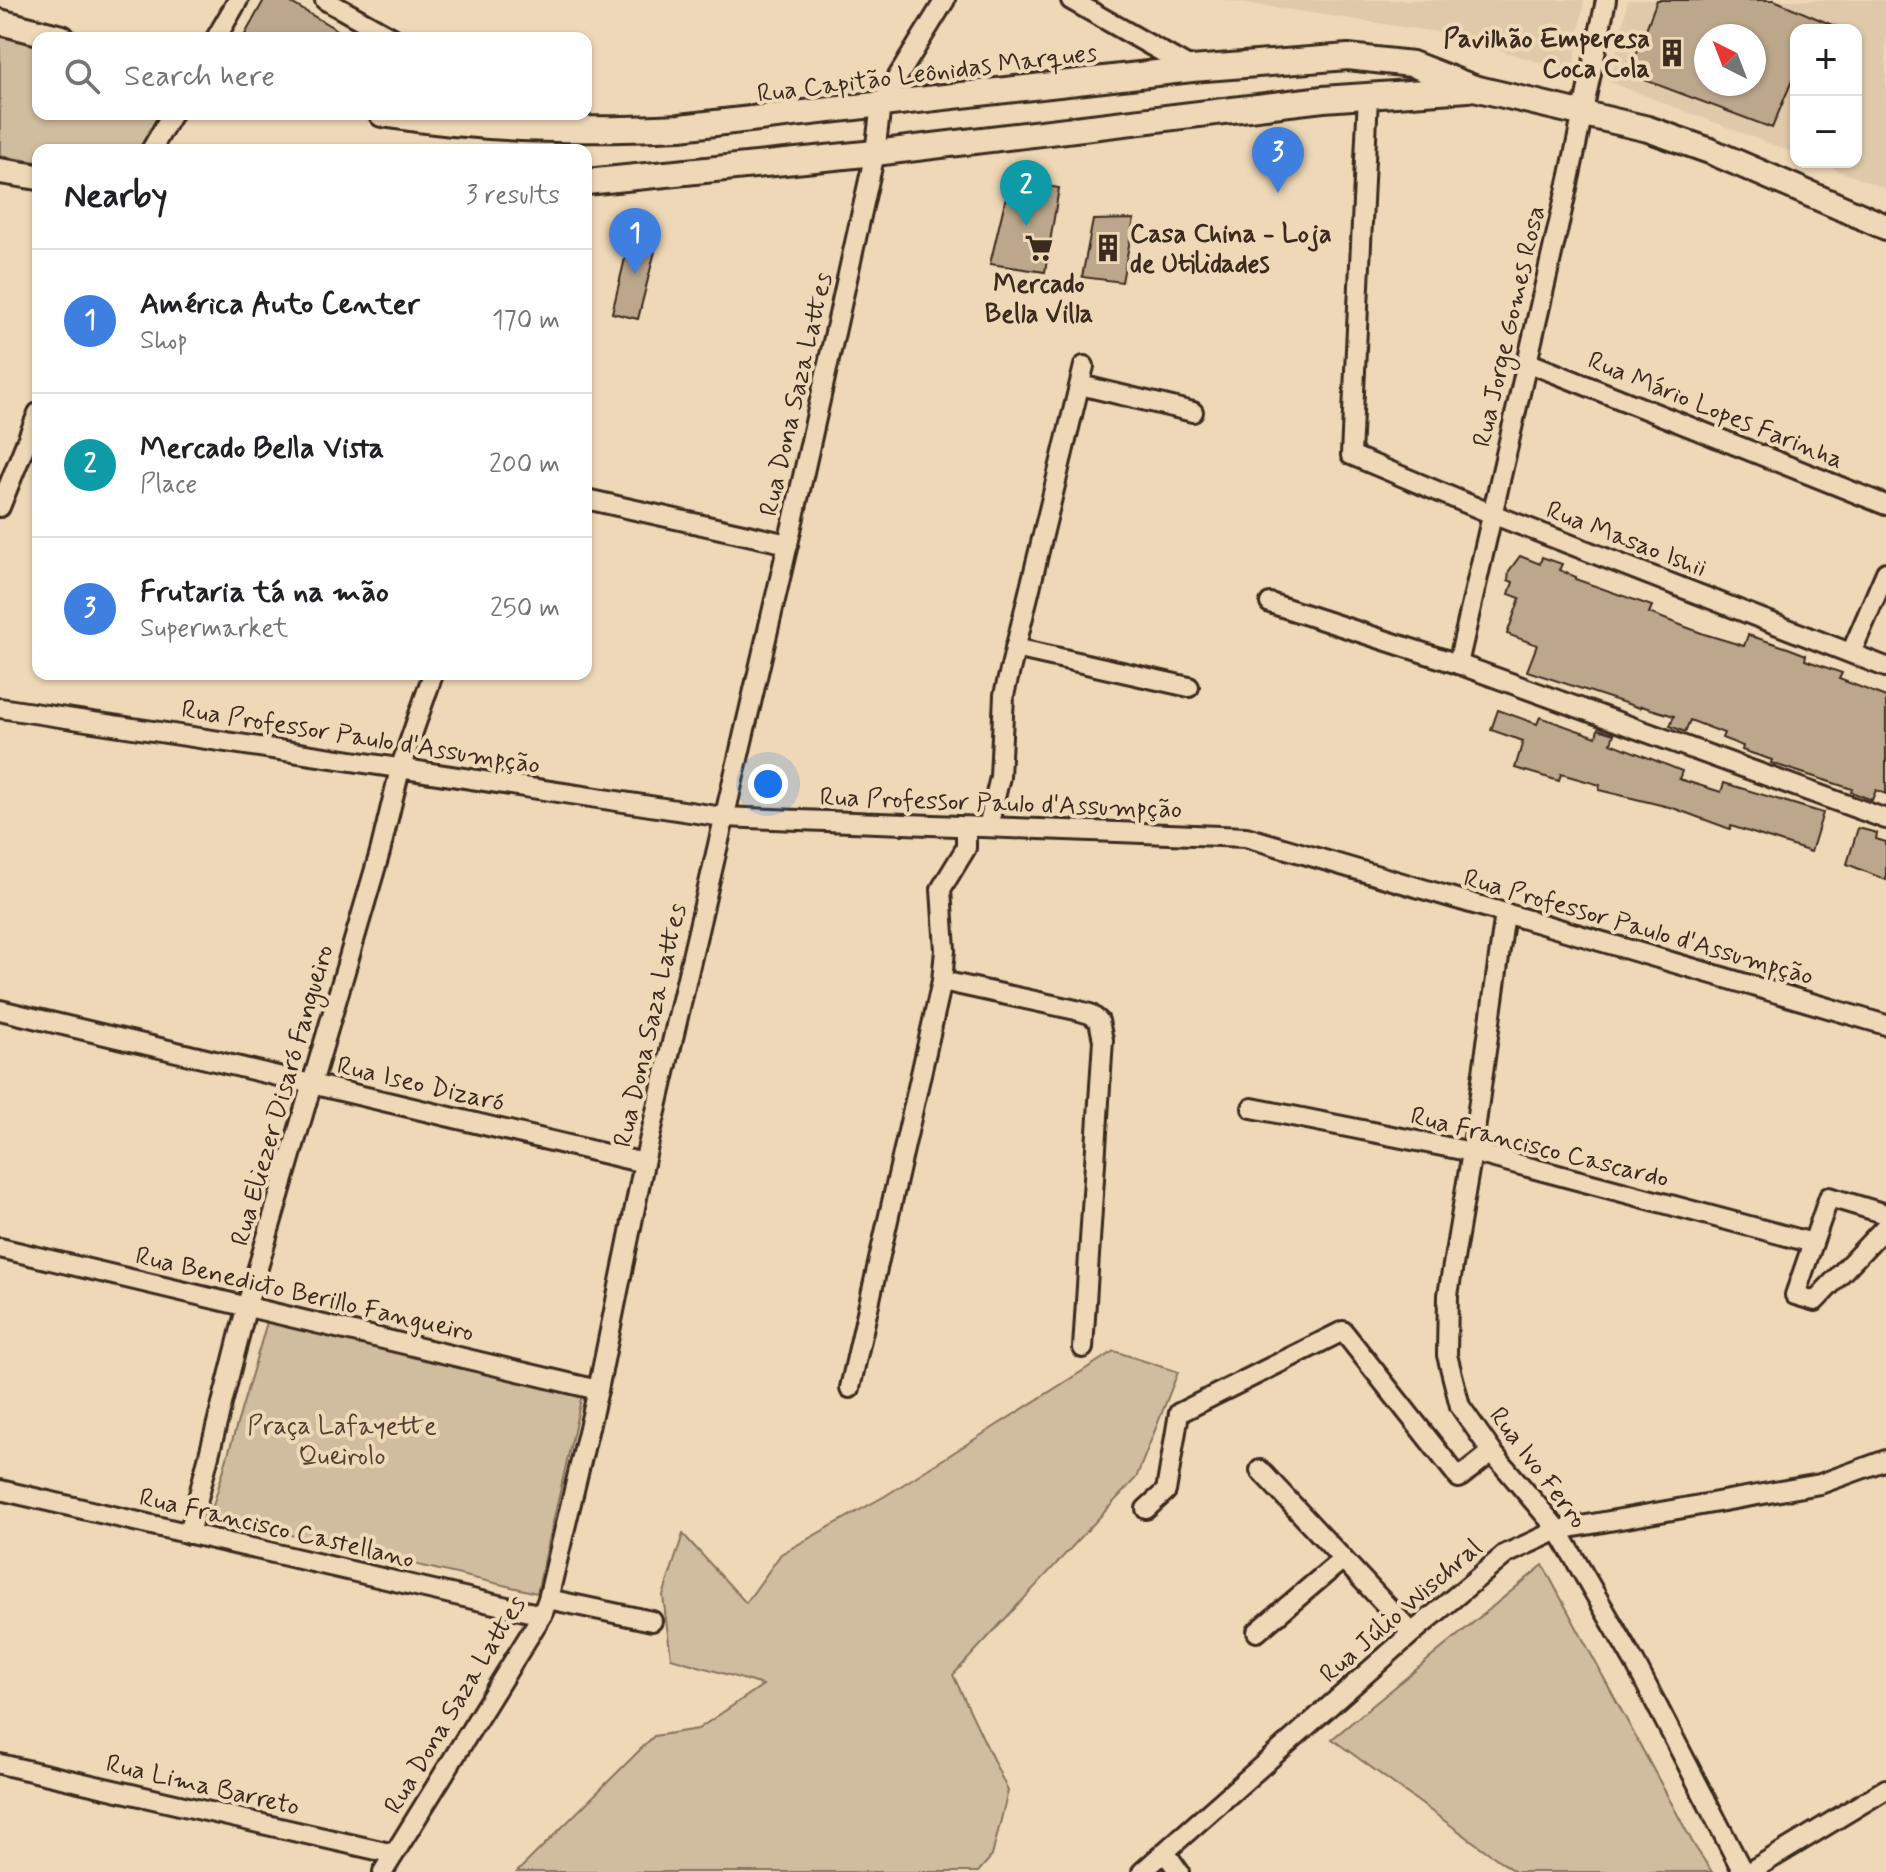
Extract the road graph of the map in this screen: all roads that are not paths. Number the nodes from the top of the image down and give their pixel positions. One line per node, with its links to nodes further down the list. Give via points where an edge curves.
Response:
1 (238, 0): 8 (street)
2 (325, 0): 9 (street)
3 (945, 0): 13 (street)
4 (1071, 0): 10 (street)
5 (1606, 0): 14 (street, Rua Jorge Gomes Rosa)
6 (0, 22): 7 (main road)
7 (39, 32)
8 (219, 32)
9 (382, 32)
10 (1192, 69): 11 (main road, Rua Capitão Leônidas Marques, via 1348,57 1412,64); 13 (main road, Rua Capitão Leônidas Marques)
11 (1474, 88): 12 (main road, Rua Capitão Leônidas Marques); 14 (main road, Rua Capitão Leônidas Marques)
12 (1368, 96): 20 (main road, Rua Capitão Leônidas Marques); 31 (street, Rua Masao Ishii, via 1351,455)
13 (881, 104): 18 (main road, Rua Capitão Leônidas Marques, via 680,127); 20 (street, Rua Dona Saza Lattes)
14 (1583, 111): 24 (main road, Rua Capitão Leônidas Marques, via 1710,151); 25 (street, Rua Jorge Gomes Rosa)
15 (168, 120): 19 (street)
16 (463, 120): 18 (main road, Rua Capitão Leônidas Marques)
17 (545, 120): 18 (street)
18 (565, 131)
19 (154, 144)
20 (875, 153): 23 (main road, Rua Capitão Leônidas Marques); 32 (street, Rua Dona Saza Lattes)
21 (0, 171): 22 (main road)
22 (32, 176)
23 (592, 185)
24 (1886, 227)
25 (1527, 362): 29 (street, Rua Mário Lopes Farinha); 31 (street, Rua Jorge Gomes Rosa)
26 (1193, 412): 35 (street, via 1082,376)
27 (32, 428): 30 (street)
28 (592, 500): 32 (street)
29 (1886, 505)
30 (0, 507)
31 (1492, 514): 36 (street, Rua Masao Ishii); 37 (street, Rua Jorge Gomes Rosa)
32 (788, 544): 43 (street, Rua Dona Saza Lattes)
33 (1886, 572): 36 (street)
34 (1270, 603): 37 (street)
35 (1015, 648): 40 (street); 46 (street, via 1002,707 1000,777)
36 (1851, 653): 38 (street, Rua Masao Ishii)
37 (1458, 664): 44 (street)
38 (1886, 667)
39 (431, 680): 42 (street, Rua Eliezer Disaró Fangueiro)
40 (1189, 687)
41 (0, 708): 42 (street, Rua Professor Paulo d'Assumpção)
42 (400, 769): 43 (street, Rua Professor Paulo d'Assumpção); 51 (street, Rua Eliezer Disaró Fangueiro)
43 (723, 817): 45 (street, Rua Professor Paulo d'Assumpção); 54 (street, Rua Dona Saza Lattes)
44 (1886, 819)
45 (966, 827): 46 (street, Rua Professor Paulo d'Assumpção); 48 (street, via 966,848 941,889)
46 (988, 827): 47 (street, Rua Professor Paulo d'Assumpção, via 1246,837)
47 (1505, 913): 50 (street, Rua Professor Paulo d'Assumpção); 53 (street, Rua Ivo Ferro)
48 (942, 981): 60 (street, via 1076,1010 1099,1021 1103,1040); 61 (street)
49 (0, 1010): 51 (street, Rua Iseo Dizaró)
50 (1886, 1025)
51 (311, 1084): 54 (street, Rua Iseo Dizaró); 59 (street, Rua Eliezer Disaró Fangueiro)
52 (1252, 1108): 53 (street, Rua Francisco Cascardo)
53 (1472, 1152): 57 (street, Rua Francisco Cascardo); 63 (street, Rua Ivo Ferro, via 1448,1295 1447,1355 1460,1406)
54 (644, 1163): 62 (street, Rua Dona Saza Lattes)
55 (1886, 1214): 57 (street, via 1829,1197)
56 (1886, 1226): 57 (street, via 1815,1301 1795,1295)
57 (1813, 1243)
58 (0, 1248): 59 (street, Rua Benedicto Berillo Fangueiro)
59 (247, 1305): 62 (street, Rua Benedicto Berillo Fangueiro); 69 (street, Rua Eliezer Disaró Fangueiro)
60 (1083, 1348)
61 (850, 1388)
62 (598, 1390): 71 (street, Rua Dona Saza Lattes)
63 (1492, 1452): 67 (street, via 1459,1478 1343,1331 1179,1413 1166,1491); 68 (street, Rua Ivo Ferro)
64 (1886, 1460): 68 (street, Rua Júlio Wischral, via 1820,1484)
65 (1260, 1470): 70 (street)
66 (0, 1490): 69 (street, Rua Francisco Castellano)
67 (1146, 1509)
68 (1558, 1530): 74 (street, Rua Júlio Wischral, via 1506,1554); 82 (street, Rua Ivo Ferro, via 1635,1663)
69 (189, 1534): 71 (street, Rua Francisco Castellano)
70 (1343, 1559): 73 (street); 74 (street)
71 (545, 1607): 72 (street, Rua Francisco Castellano); 78 (street, Rua Dona Saza Lattes)
72 (652, 1621)
73 (1257, 1632)
74 (1412, 1633): 77 (street, Rua Júlio Wischral)
75 (0, 1764): 78 (street, Rua Lima Barreto)
76 (1886, 1789): 83 (street)
77 (1165, 1852): 80 (street, Rua Júlio Wischral); 81 (street)
78 (394, 1854): 79 (street, Rua Dona Saza Lattes)
79 (383, 1872)
80 (1142, 1872)
81 (1179, 1872)
82 (1743, 1872)
83 (1749, 1872)

